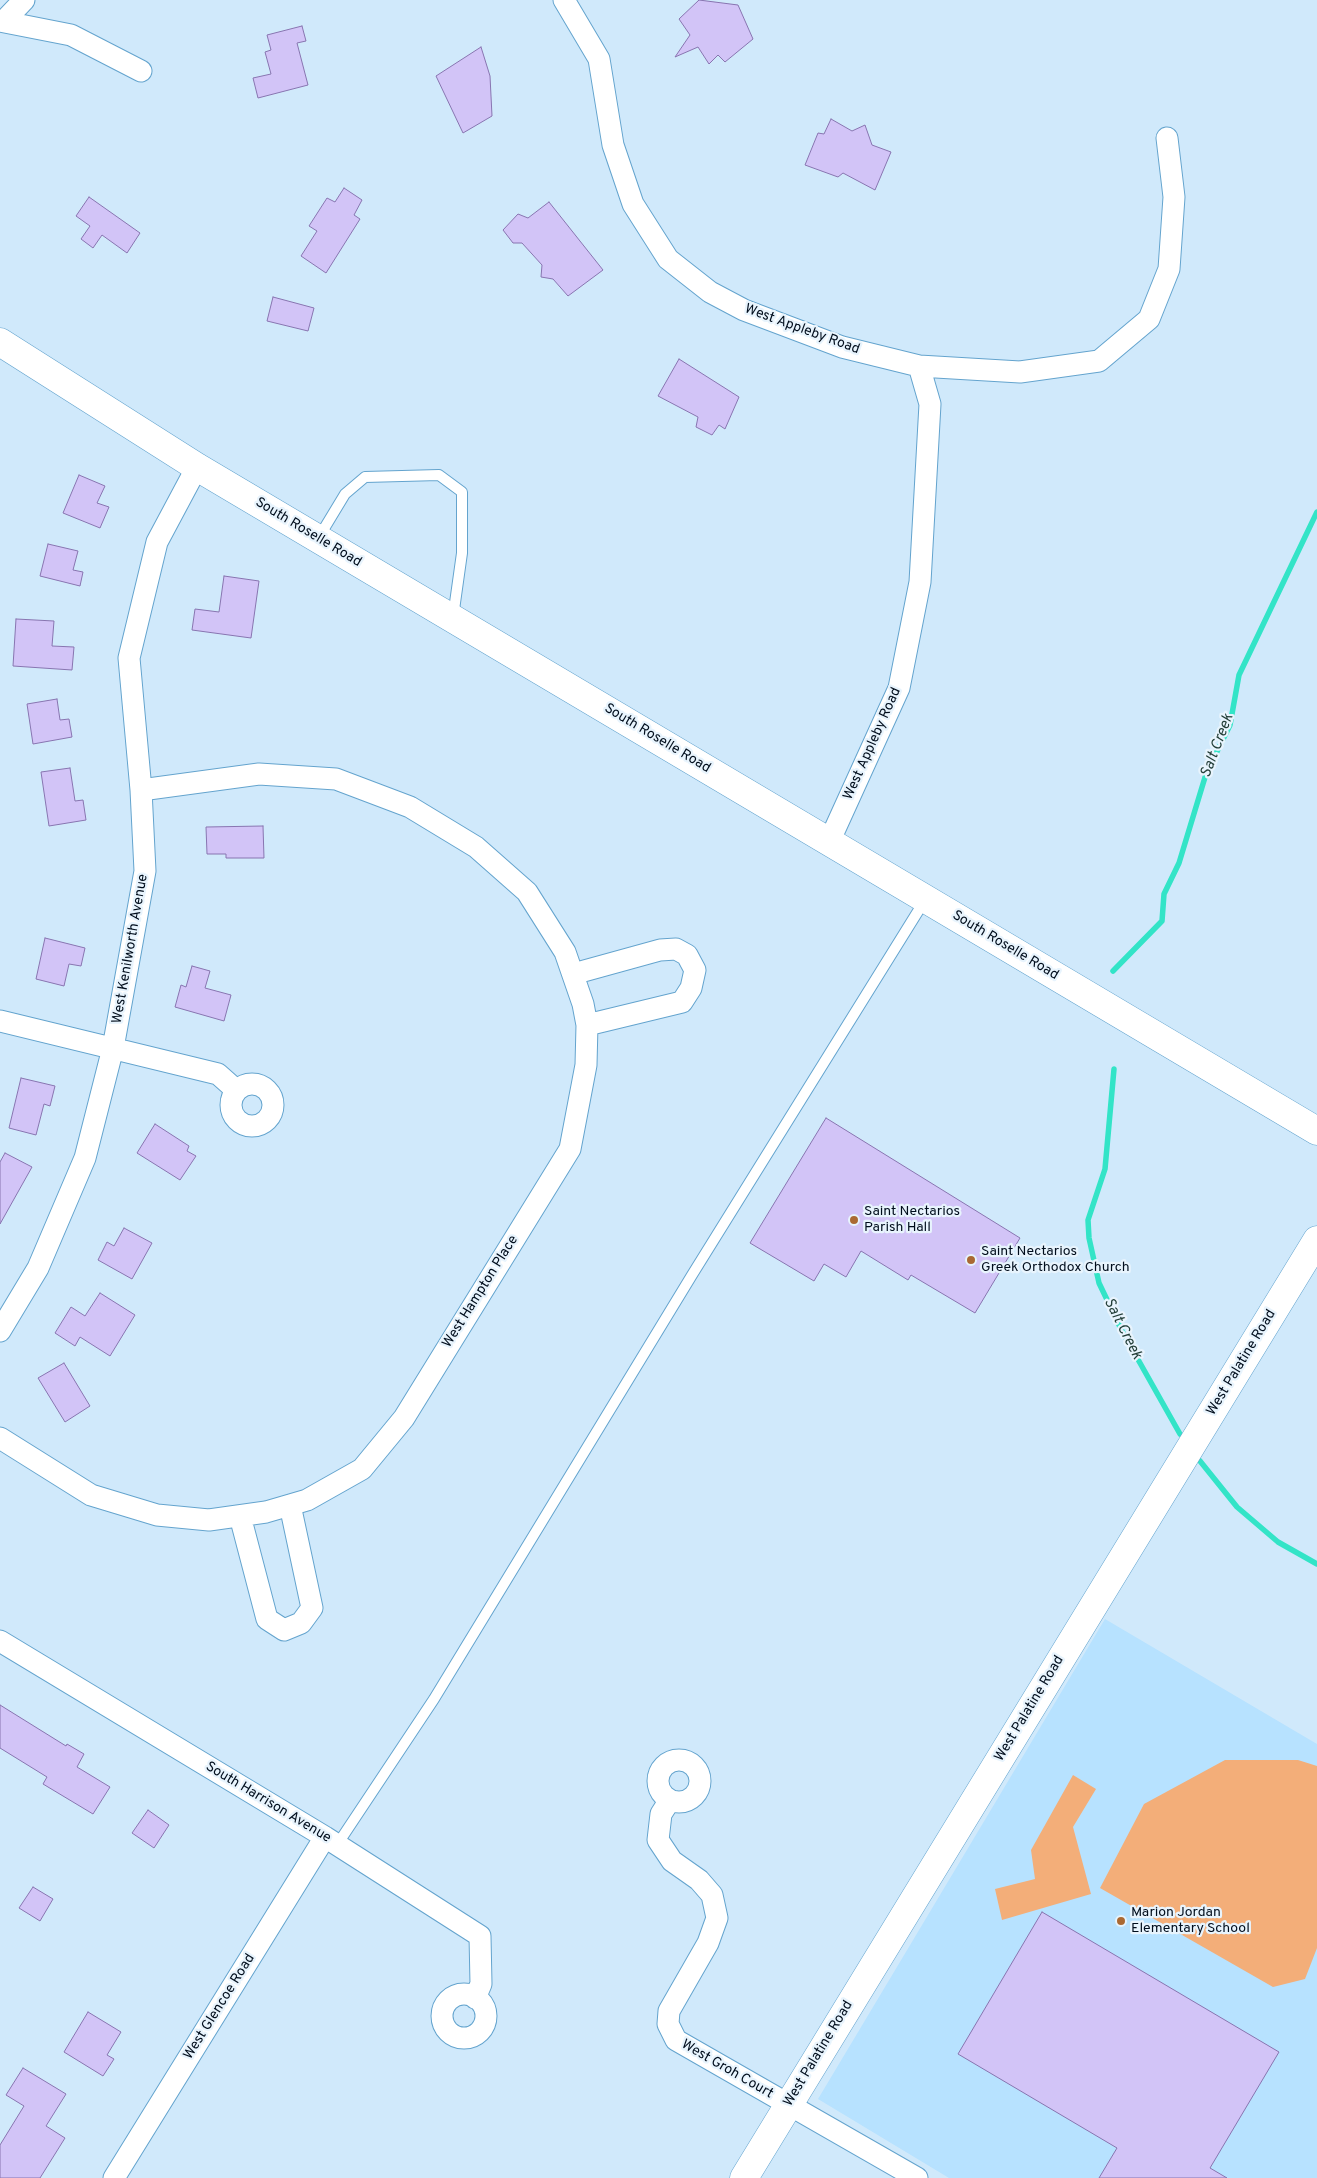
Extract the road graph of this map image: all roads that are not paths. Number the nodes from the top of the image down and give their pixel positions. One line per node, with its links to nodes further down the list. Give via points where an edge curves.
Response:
1 (24, 0): 3 (street)
2 (564, 0): 7 (street, West Appleby Road, via 599,59 613,145 633,204 668,259 710,292 744,310 842,347)
3 (2, 21): 4 (street, via 71,35)
4 (141, 71)
5 (1167, 138): 7 (street, via 1174,197 1170,269 1149,319 1099,361 1020,372)
6 (0, 342): 8 (main road, South Roselle Road)
7 (919, 366): 12 (street, West Appleby Road, via 930,404 920,582 899,688)
8 (197, 467): 9 (main road, South Roselle Road); 11 (street, West Kenilworth Avenue, via 157,542 129,658)
9 (318, 538): 10 (main road, South Roselle Road); 10 (lane, via 345,494 365,477 439,475 462,492 462,553)
10 (452, 618): 12 (main road, South Roselle Road)
11 (140, 790): 14 (street, West Hampton Place, via 259,774 336,779 410,807 476,847 527,892 565,952); 17 (street, West Kenilworth Avenue, via 145,871)
12 (830, 842): 13 (main road, South Roselle Road)
13 (926, 899): 19 (main road, South Roselle Road); 27 (lane, via 434,1699)
14 (572, 974): 16 (street, West Hampton Place); 16 (street, via 660,950 676,949 687,955 695,970 691,988 682,1002)
15 (0, 1021): 17 (street)
16 (586, 1024): 23 (street, West Hampton Place, via 586,1066 570,1149 404,1418 362,1469 307,1500)
17 (113, 1048): 18 (street, via 218,1074); 21 (street, West Kenilworth Avenue, via 85,1158 38,1268)
18 (236, 1090)
19 (1317, 1131)
20 (1317, 1240): 29 (main road, West Palatine Road)
21 (0, 1331)
22 (0, 1438): 24 (street, West Hampton Place, via 91,1495 157,1515 209,1520)
23 (290, 1505): 24 (street, West Hampton Place); 24 (street, via 312,1608 301,1623 284,1630 267,1619)
24 (240, 1516)
25 (0, 1641): 27 (street, South Harrison Avenue)
26 (670, 1800): 29 (street, West Groh Court, via 661,1814 658,1840 672,1861 700,1880 712,1895 717,1918 708,1943 669,2011 668,2024 676,2040)
27 (331, 1841): 28 (street, South Harrison Avenue, via 480,1936 481,1984); 30 (street, West Glencoe Road)
28 (475, 1998)
29 (788, 2105): 31 (main road, West Palatine Road); 32 (street, West Groh Court)
30 (114, 2178)
31 (744, 2178)
32 (917, 2178)

